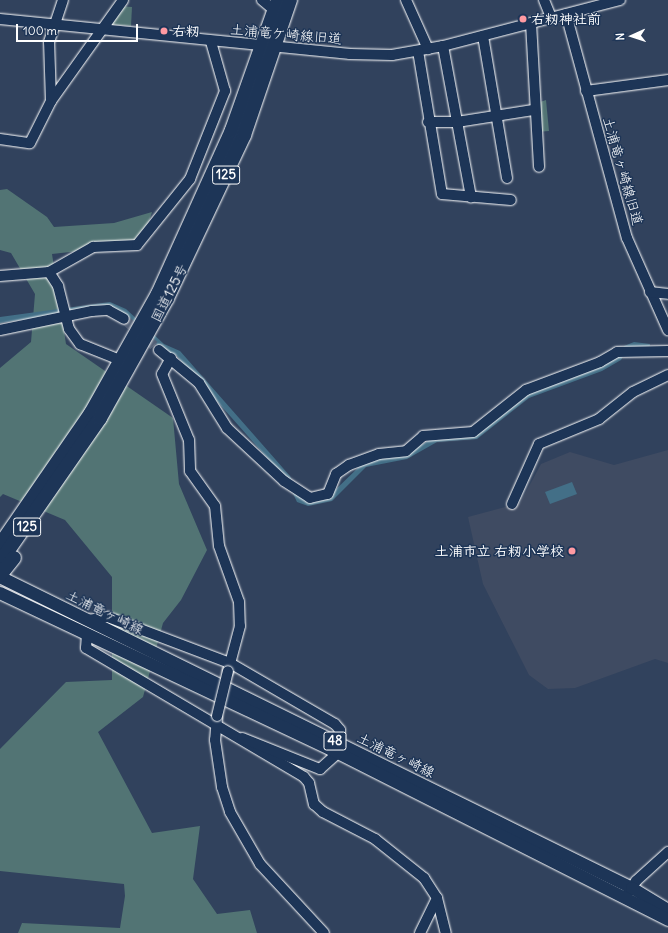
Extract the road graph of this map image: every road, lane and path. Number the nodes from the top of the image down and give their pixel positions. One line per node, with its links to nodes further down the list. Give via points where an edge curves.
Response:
1 (62, 0): 13 (street)
2 (123, 0): 14 (street)
3 (262, 0): 8 (street)
4 (290, 0): 18 (highway, 国道125号 / 125)
5 (406, 0): 19 (street)
6 (544, 0): 10 (street)
7 (620, 0): 9 (street, 土浦竜ケ崎線旧道)
8 (276, 5): 18 (highway, 国道125号 / 125)
9 (566, 14): 10 (street, 土浦竜ケ崎線旧道); 21 (street, 土浦竜ヶ崎線旧道)
10 (551, 18): 12 (street, 土浦竜ケ崎線旧道)
11 (0, 19): 13 (street, 土浦竜ケ崎線旧道)
12 (531, 23): 15 (street, 土浦竜ケ崎線旧道); 23 (street)
13 (53, 25): 14 (street, 土浦竜ケ崎線旧道); 22 (street, via 49,42)
14 (99, 30): 16 (street, 土浦竜ケ崎線旧道); 22 (street, via 84,59)
15 (483, 36): 17 (street, 土浦竜ケ崎線旧道); 24 (street)
16 (211, 42): 18 (street, 土浦竜ケ崎線旧道); 32 (street, via 225,91 190,178 137,245 93,247)
17 (443, 46): 19 (street, 土浦竜ケ崎線旧道); 26 (street)
18 (269, 47): 19 (street, 土浦竜ケ崎線旧道, via 365,55); 36 (highway, 国道125号 / 125)
19 (423, 50): 25 (street)
20 (668, 80): 21 (street)
21 (586, 91): 34 (street, 土浦竜ヶ崎線旧道, via 628,238)
22 (51, 101): 27 (street, via 30,143)
23 (533, 110): 24 (street); 28 (street)
24 (497, 116): 26 (street); 29 (street)
25 (428, 122): 26 (street); 30 (street, via 442,194)
26 (457, 122): 30 (street)
27 (0, 139)
28 (539, 167)
29 (507, 178)
30 (471, 197): 31 (street)
31 (511, 200)
32 (50, 272): 33 (street); 37 (street, via 58,286)
33 (0, 276)
34 (650, 292): 35 (street); 40 (street, 土浦竜ヶ崎線旧道)
35 (668, 294)
36 (162, 296): 43 (highway); 46 (highway, 国道125号 / 125); 51 (highway, via 140,364 118,404 40,522)
37 (66, 316): 38 (street, via 108,310); 39 (street); 43 (street, via 80,344)
38 (124, 319)
39 (0, 330)
40 (668, 330)
41 (159, 350): 44 (street)
42 (668, 351): 44 (street, via 617,352 600,362 526,390 473,432 423,436 406,451 379,454 349,465 336,474 328,494 310,498 284,481 227,428 199,383)
43 (115, 358): 48 (highway, via 70,433)
44 (171, 358): 55 (street, via 162,374 189,440 190,471 215,506 219,546 239,602 240,626)
45 (668, 375): 47 (street, via 633,392 600,419 539,444)
46 (48, 487): 49 (highway, 国道125号 / 125); 50 (highway, 国道125号 / 125)
47 (512, 504)
48 (0, 534)
49 (0, 545)
50 (0, 562)
51 (0, 576): 53 (main road, 土浦竜ヶ崎線 / 48)
52 (0, 593): 54 (main road, 土浦竜ヶ崎線 / 48)
53 (88, 620): 55 (street, via 108,617); 58 (main road, 土浦竜ヶ崎線 / 48)
54 (87, 634): 56 (street, via 86,648); 58 (main road, 土浦竜ヶ崎線 / 48)
55 (229, 667): 56 (street, bridge); 58 (street, via 335,724 340,730)
56 (217, 720): 57 (street); 64 (street, via 215,740 222,787 246,845)
57 (237, 738): 58 (street, via 249,738 320,769); 61 (street, via 304,777 309,783 314,804 376,839 424,878)
58 (338, 748): 60 (main road, 土浦竜ヶ崎線 / 48)
59 (668, 852): 60 (street)
60 (628, 893): 62 (main road, 土浦竜ヶ崎線 / 48); 63 (main road, 土浦竜ヶ崎線 / 48)
61 (437, 898): 65 (street); 66 (street)
62 (668, 910)
63 (668, 920)
64 (324, 933)
65 (420, 933)
66 (446, 933)

